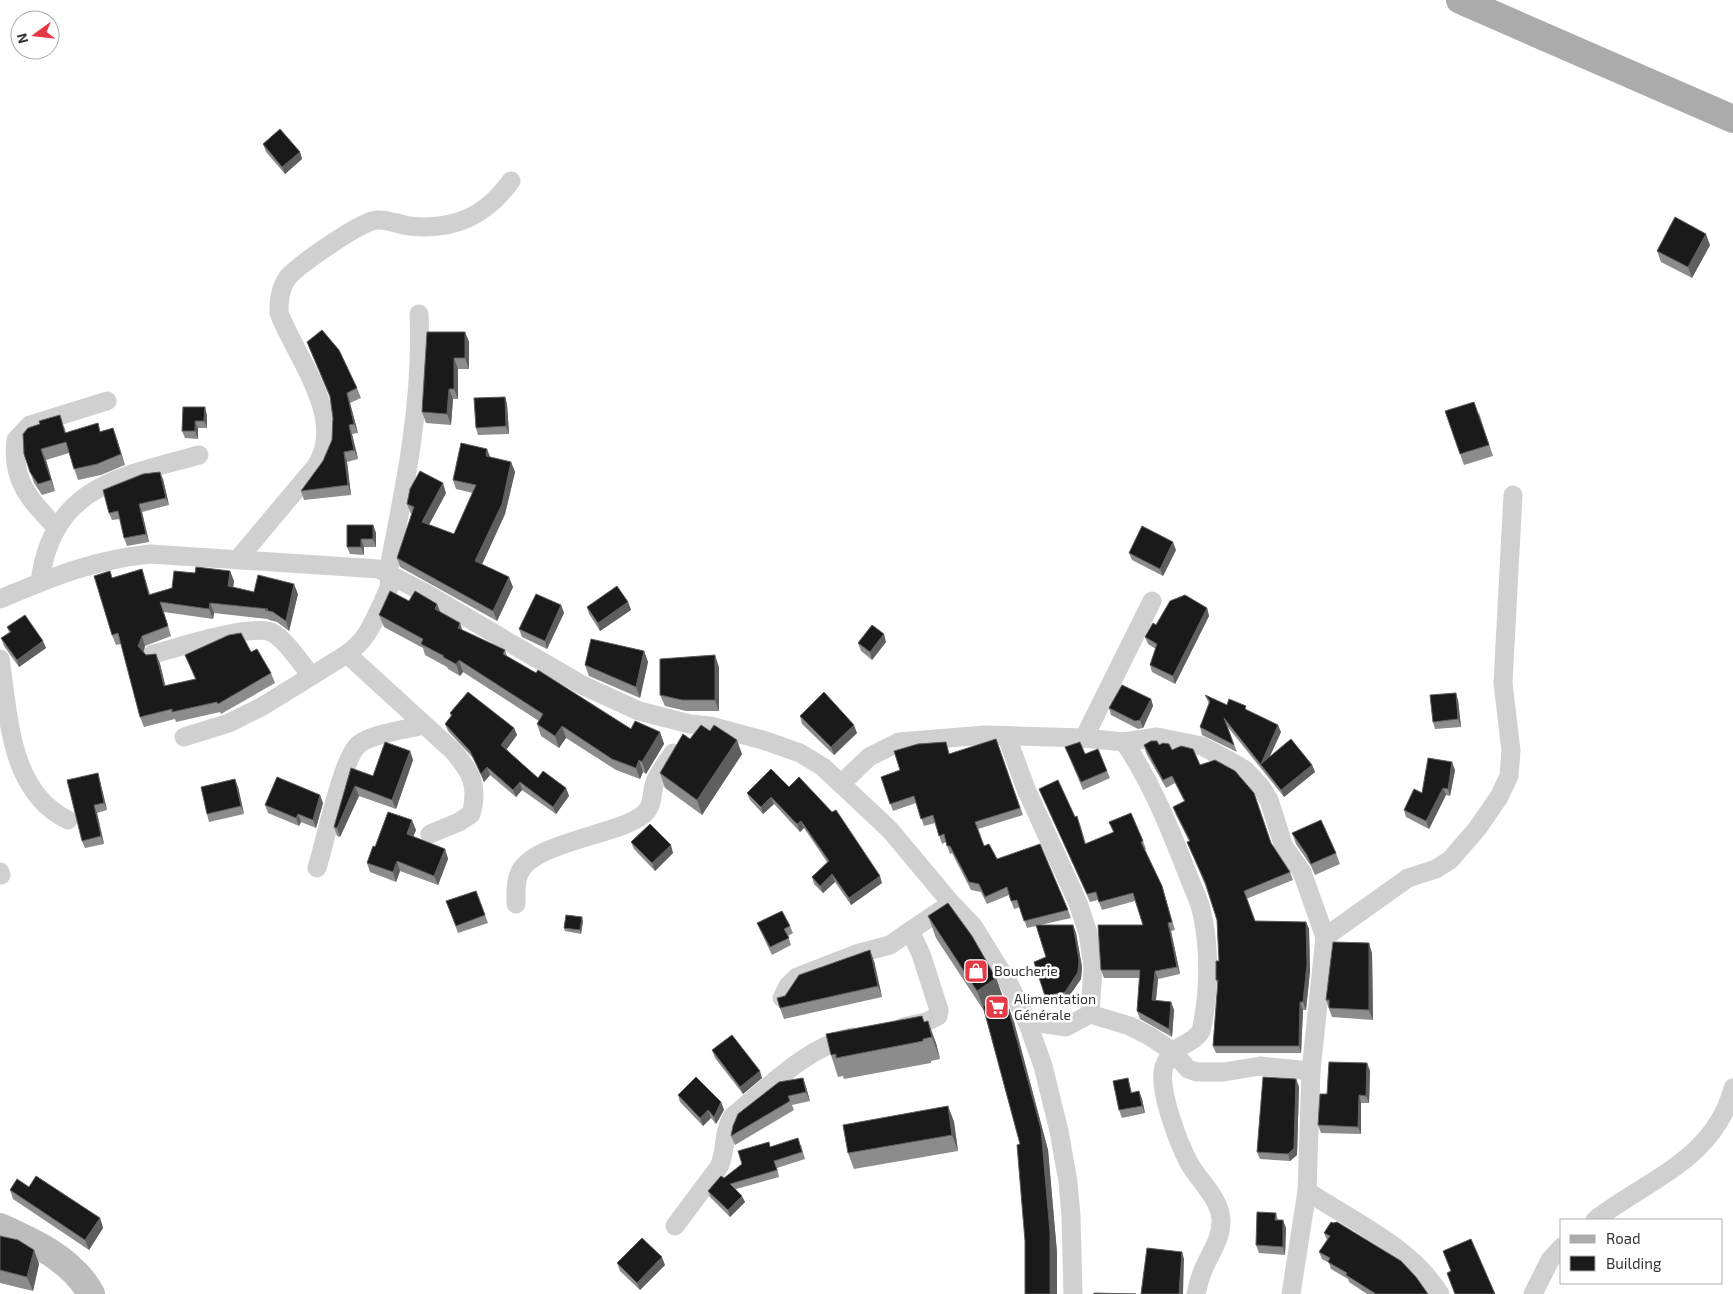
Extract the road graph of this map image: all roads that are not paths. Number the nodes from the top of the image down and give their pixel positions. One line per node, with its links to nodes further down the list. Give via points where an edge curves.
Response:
1 (1460, 0): 2 (main road)
2 (1733, 119)
3 (511, 180): 9 (street, via 486,209 448,226 426,228 369,221 289,277 279,300 280,313 317,393 324,416 325,446 316,466)
4 (419, 314): 10 (street, via 421,348 415,419)
5 (107, 401): 8 (street, via 30,425 16,440 15,467 20,481 29,497)
6 (199, 455): 8 (street, via 98,488 66,514)
7 (1513, 495): 31 (street, via 1503,683 1511,751 1509,776 1477,830 1450,860 1436,869 1408,878)
8 (57, 528): 11 (street, via 46,549)
9 (238, 559): 10 (street); 11 (street, via 150,554 113,558)
10 (388, 572): 15 (street, via 391,586 378,617 361,644); 18 (street, via 582,685 639,711)
11 (40, 582): 12 (street)
12 (0, 598)
13 (1152, 601): 22 (street)
14 (153, 654): 17 (street, via 215,638 271,632)
15 (347, 654): 17 (street); 19 (street)
16 (0, 659): 25 (street, via 16,755 31,790 53,813)
17 (311, 676): 20 (street, via 229,723)
18 (690, 724): 24 (street, via 764,740 800,753 824,767); 29 (street, via 655,783 646,813 636,820 549,851 523,866 518,875)
19 (424, 725): 26 (street, via 468,767 474,796 470,814); 27 (street, via 358,744 344,772)
20 (184, 737)
21 (1007, 737): 22 (street); 24 (street, via 951,736 898,742 869,756); 33 (street, via 1088,932 1093,967)
22 (1084, 738): 23 (street)
23 (1124, 742): 31 (street, via 1157,737 1202,746 1250,776 1269,800 1284,847 1302,872); 35 (street, via 1147,777 1203,915 1207,941 1203,1022 1197,1037)
24 (842, 783): 28 (street, via 890,830)
25 (68, 820)
26 (430, 834)
27 (317, 868)
28 (951, 903): 30 (street); 34 (street, via 973,926 1009,984)
29 (516, 904)
30 (910, 931): 32 (street, via 890,946 856,954 797,977); 41 (street, via 921,954 939,1010 938,1016 926,1022 834,1041 817,1049 733,1116 725,1132 719,1167)
31 (1324, 937): 36 (street)
32 (782, 998)
33 (1090, 1014): 34 (street, via 1066,1026); 35 (street, via 1130,1026)
34 (1027, 1021): 44 (street, via 1043,1066 1068,1182)
35 (1172, 1051): 36 (street, via 1188,1069 1197,1072 1224,1072 1260,1066); 45 (street, via 1163,1070 1164,1088 1175,1129 1189,1162 1220,1210 1219,1238)
36 (1311, 1071): 38 (street)
37 (1733, 1088): 39 (street, via 1719,1121 1703,1145 1679,1166)
38 (1307, 1190): 46 (street); 47 (street, via 1418,1265)
39 (1596, 1219)
40 (0, 1226): 43 (main road, via 42,1247 82,1278)
41 (675, 1226)
42 (1560, 1249): 48 (street, via 1550,1260)
43 (90, 1294)
44 (1073, 1294)
45 (1196, 1294)
46 (1291, 1294)
47 (1440, 1294)
48 (1533, 1294)

